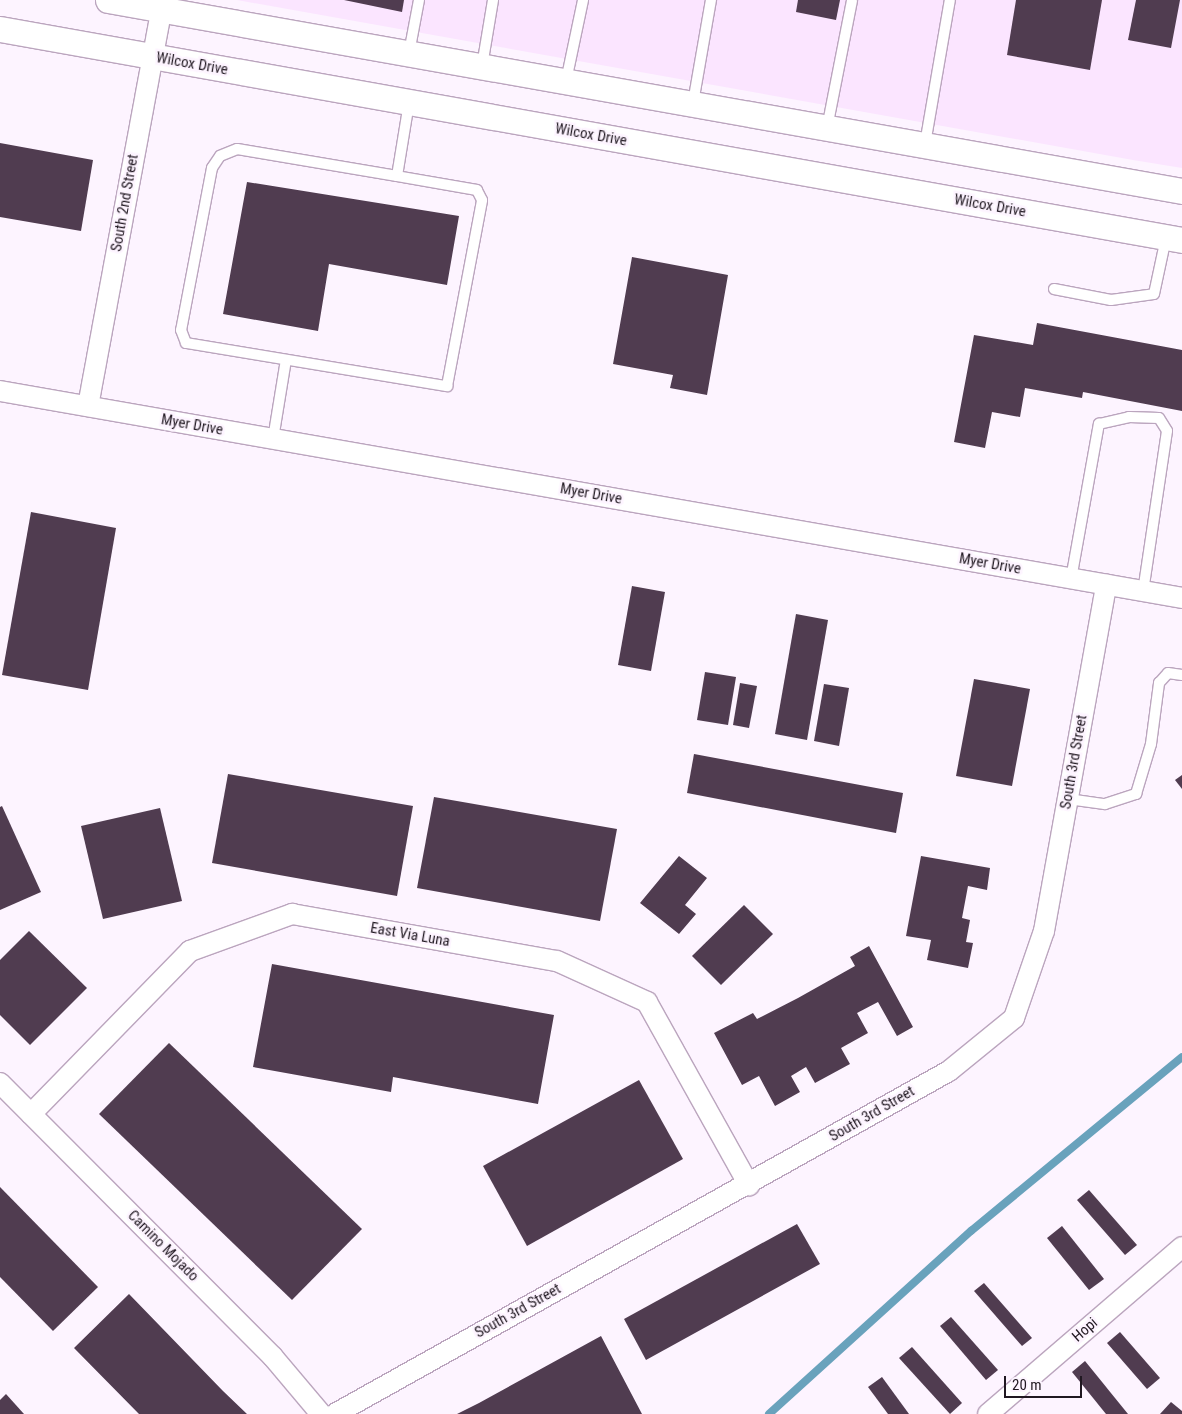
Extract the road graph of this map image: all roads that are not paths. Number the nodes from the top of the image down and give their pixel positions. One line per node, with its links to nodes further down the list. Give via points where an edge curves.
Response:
1 (108, 0): 8 (street)
2 (419, 0): 10 (lane)
3 (493, 0): 12 (lane)
4 (583, 0): 13 (lane)
5 (711, 0): 15 (lane)
6 (852, 0): 16 (lane)
7 (950, 0): 17 (lane)
8 (162, 5): 10 (street); 11 (street, South 2nd Street)
9 (0, 30): 11 (street, Wilcox Drive)
10 (409, 54): 12 (street)
11 (152, 57): 14 (street, Wilcox Drive); 24 (street, South 2nd Street)
12 (482, 67): 13 (street)
13 (566, 81): 15 (street)
14 (410, 103): 18 (lane); 20 (street, Wilcox Drive)
15 (692, 104): 16 (street)
16 (828, 128): 17 (street)
17 (924, 146): 19 (street)
18 (397, 176): 22 (lane, via 477,190 482,200 447,386); 22 (lane, via 236,149 220,156 212,168 181,330 186,343)
19 (1182, 191)
20 (1174, 238): 21 (lane, via 1154,294 1111,300)
21 (1054, 289)
22 (286, 360): 25 (lane)
23 (0, 391): 24 (street, Myer Drive)
24 (88, 406): 25 (street, Myer Drive)
25 (273, 439): 26 (street, Myer Drive)
26 (1071, 578): 27 (street, Myer Drive); 28 (lane, via 1099,424 1129,416 1159,418 1167,431)
27 (1106, 585): 28 (street, Myer Drive); 31 (street, South 3rd Street)
28 (1143, 591): 29 (street, Myer Drive)
29 (1182, 598)
30 (1182, 675): 31 (lane, via 1168,674 1159,683 1151,744 1136,794 1105,804)
31 (1068, 799): 34 (street, South 3rd Street, via 1044,931 1014,1018 949,1071)
32 (0, 1083): 33 (street, Camino Mojado)
33 (31, 1114): 34 (street, East Via Luna, via 190,951 292,914 557,961 646,1002); 36 (street, Camino Mojado, via 273,1357)
34 (749, 1185): 37 (street, South 3rd Street)
35 (1182, 1246): 38 (street, Hopi)
36 (322, 1414)
37 (335, 1414)
38 (988, 1414)

